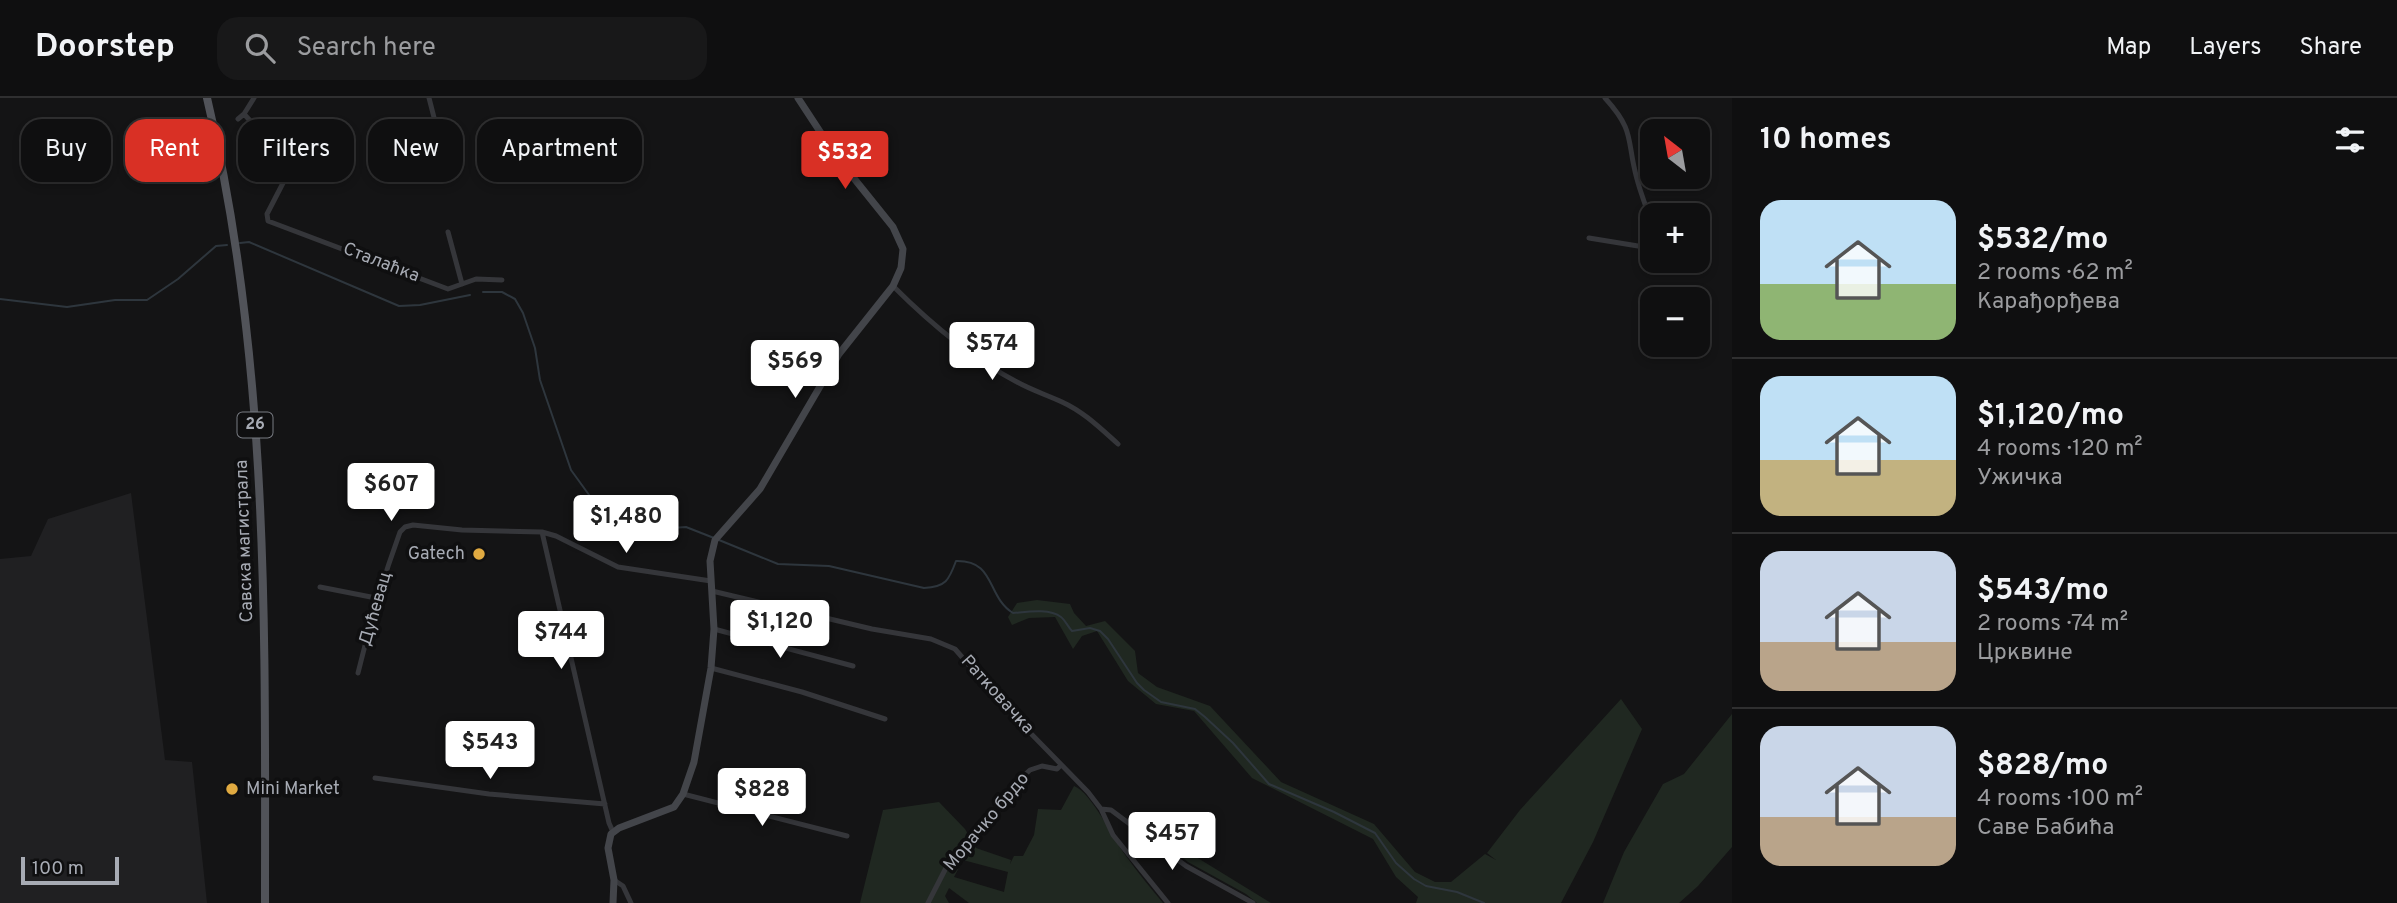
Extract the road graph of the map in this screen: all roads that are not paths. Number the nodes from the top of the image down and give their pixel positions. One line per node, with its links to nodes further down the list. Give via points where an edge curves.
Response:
1 (206, 98): 36 (main road, Савска магистрала / 26, via 234,229 254,403 263,589)
2 (254, 98): 6 (street)
3 (429, 98): 8 (street)
4 (798, 98): 15 (street, via 901,243 903,261)
5 (1605, 98): 9 (street, via 1628,131)
6 (244, 114): 7 (street); 14 (street, Сталаћка, via 254,125 298,148 267,214 268,221 448,289)
7 (238, 119)
8 (434, 119)
9 (1645, 203)
10 (448, 232): 14 (street)
11 (1589, 238): 12 (street)
12 (1640, 245)
13 (502, 280): 14 (street, Сталаћка)
14 (462, 284)
15 (894, 286): 16 (street, via 927,320 1002,374 1072,407); 18 (street, via 839,355 760,489 717,537 710,554)
16 (1118, 444)
17 (542, 532): 18 (street, Дућевац, via 618,566); 21 (street, Дућевац, via 405,527); 30 (street)
18 (711, 581): 20 (street)
19 (320, 587): 21 (street)
20 (712, 592): 22 (street); 27 (street, Ратковачка, via 945,643 967,660)
21 (376, 598): 25 (street, Дућевац)
22 (714, 629): 23 (street); 24 (street)
23 (853, 666)
24 (711, 668): 26 (street); 29 (street, via 694,762)
25 (358, 673)
26 (885, 719)
27 (1061, 765): 31 (street, Ратковачка); 38 (street, Морачко брдо, via 1030,770 1018,781 998,810 949,862)
28 (375, 778): 30 (street)
29 (683, 794): 32 (street, via 669,810); 33 (street)
30 (605, 804): 32 (street)
31 (1101, 809): 39 (street, Ратковачка, via 1113,835); 40 (street, via 1111,810 1186,866)
32 (613, 831): 34 (street, via 608,843)
33 (847, 836)
34 (614, 880): 35 (street); 37 (street)
35 (631, 902)
36 (265, 903)
37 (613, 903)
38 (928, 903)
39 (1168, 903)
40 (1253, 903)

